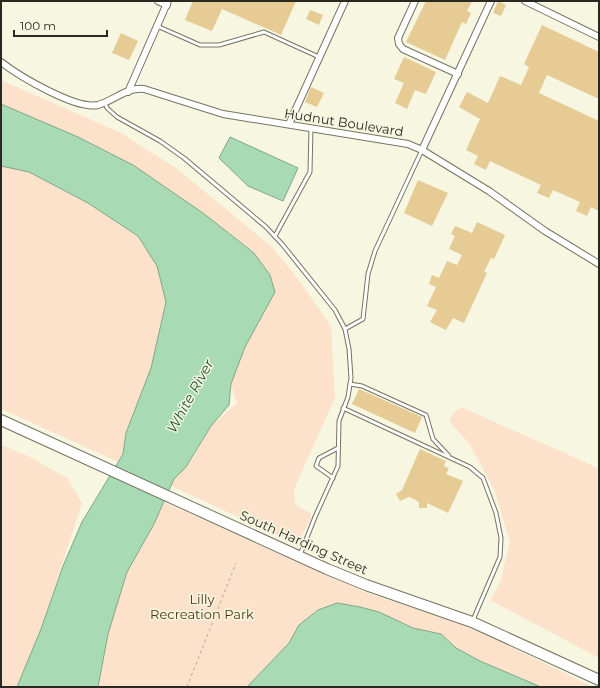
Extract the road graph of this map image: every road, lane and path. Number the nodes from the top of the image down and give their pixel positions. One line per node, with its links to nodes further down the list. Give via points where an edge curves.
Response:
1 (158, 1): 6 (street)
2 (345, 1): 9 (street)
3 (415, 1): 11 (street, via 398,38 399,44 403,49)
4 (491, 1): 11 (street)
5 (525, 1): 8 (street)
6 (168, 3): 7 (street)
7 (157, 26): 9 (lane, via 200,45 219,45 264,32); 12 (street)
8 (599, 37)
9 (319, 56): 14 (street)
10 (1, 62): 13 (street, Hudnut Boulevard, via 29,82 81,104 92,106)
11 (458, 74): 16 (street)
12 (128, 92): 13 (street, Hudnut Boulevard); 14 (street, Hudnut Boulevard, via 144,89 223,114)
13 (105, 103): 17 (lane, via 117,116 184,158)
14 (289, 124): 15 (street, Hudnut Boulevard)
15 (311, 127): 16 (street, Hudnut Boulevard, via 397,141); 17 (lane, via 310,172)
16 (422, 150): 18 (street, Hudnut Boulevard); 19 (lane, via 375,251 368,274 363,319)
17 (275, 236): 19 (lane, via 335,310)
18 (599, 264)
19 (345, 329): 20 (lane, via 349,349)
20 (350, 384): 21 (lane); 24 (lane, via 362,386 426,415 433,439)
21 (343, 408): 23 (lane, via 339,421); 24 (lane)
22 (1, 420): 26 (main road, South Harding Street)
23 (338, 448): 25 (lane, via 338,466); 25 (lane, via 319,458 316,466)
24 (451, 458): 28 (lane, via 470,467 483,478 496,514 501,538 500,558)
25 (333, 478): 26 (lane)
26 (300, 556): 28 (main road, South Harding Street, via 358,582)
27 (236, 563): 30 (path)
28 (472, 622): 29 (main road, South Harding Street)
29 (599, 680)
30 (187, 687)

